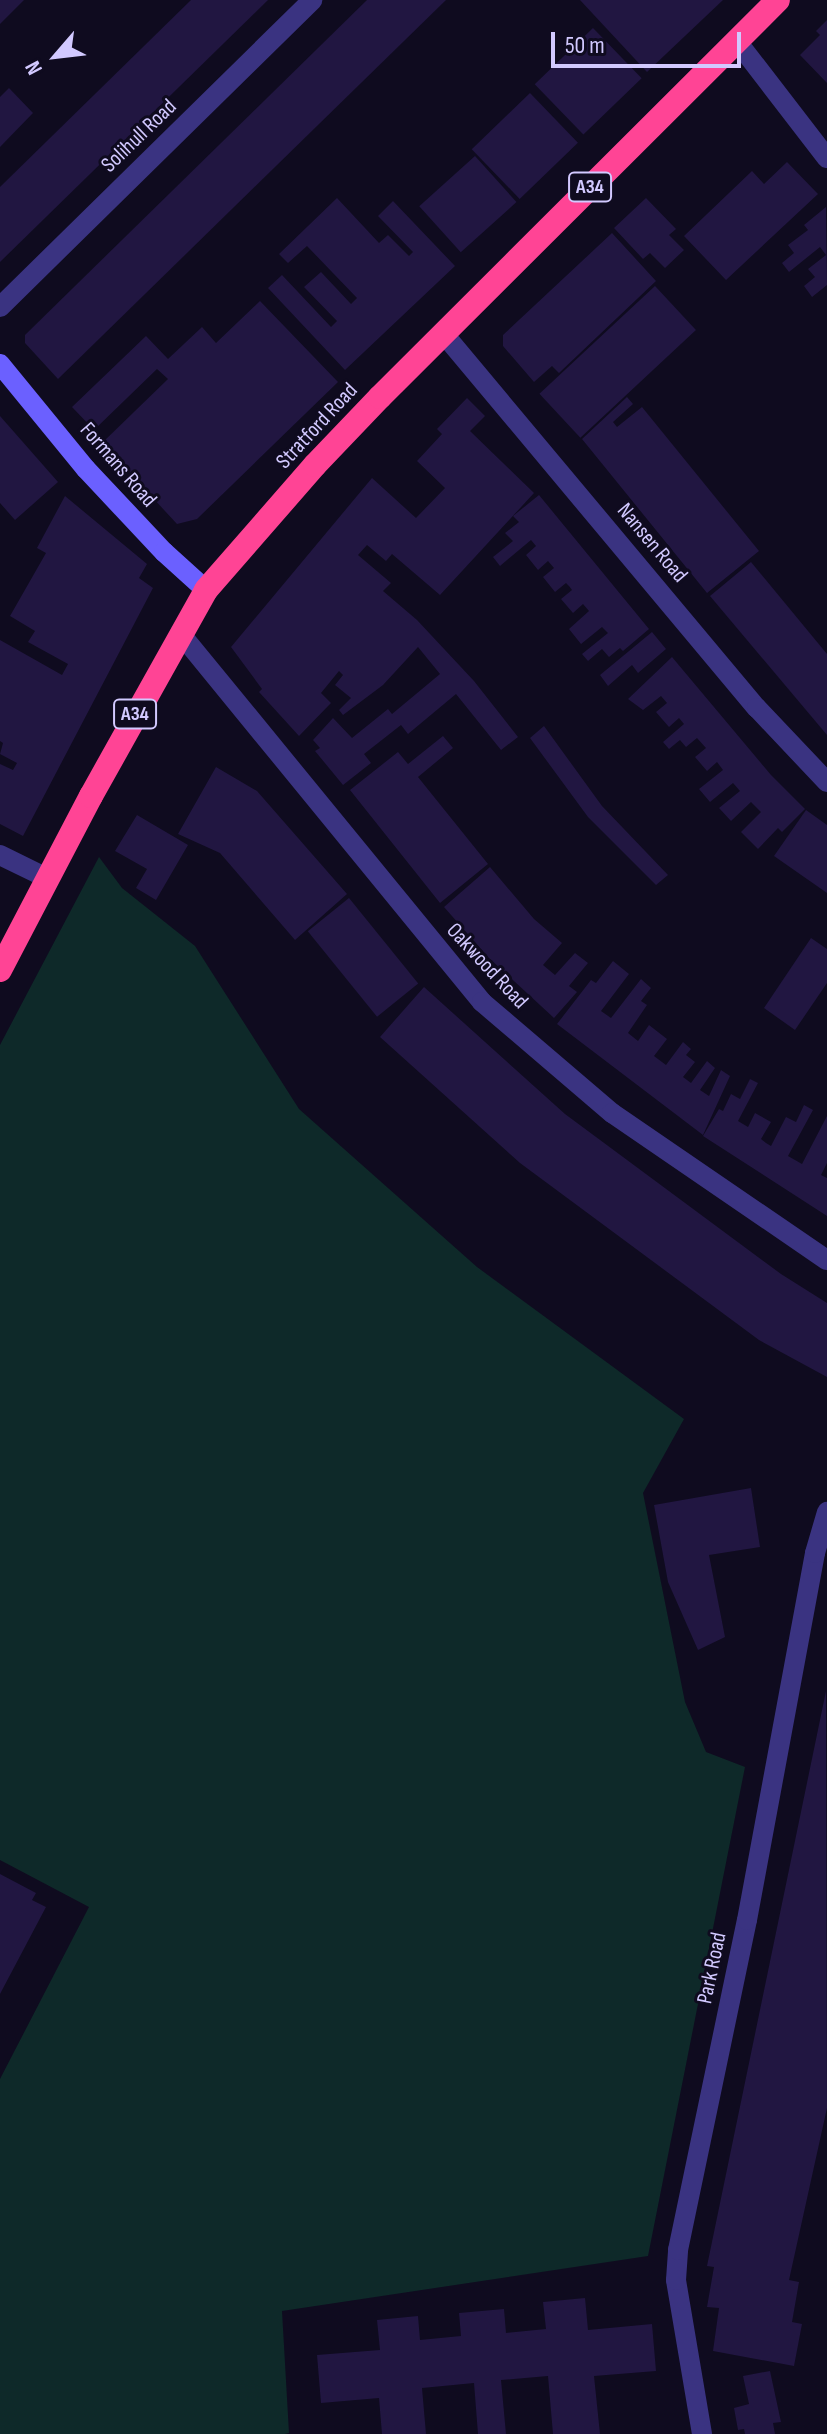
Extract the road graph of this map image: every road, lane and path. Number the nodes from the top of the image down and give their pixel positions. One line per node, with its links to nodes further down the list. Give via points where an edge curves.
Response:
1 (312, 0): 5 (street, Solihull Road)
2 (778, 0): 3 (highway, Stratford Road / A34)
3 (736, 40): 4 (street); 6 (highway, Stratford Road / A34)
4 (827, 158)
5 (0, 307)
6 (443, 333): 8 (highway, Stratford Road / A34, via 315,465); 10 (street, Nansen Road, via 757,708)
7 (0, 364): 8 (street, Formans Road, via 86,469)
8 (206, 590): 9 (highway, Stratford Road / A34)
9 (180, 633): 12 (highway, Stratford Road / A34); 14 (street, Oakwood Road, via 482,1002 612,1113)
10 (827, 782)
11 (0, 855): 12 (street)
12 (47, 878): 13 (highway, Stratford Road / A34)
13 (0, 970)
14 (827, 1260)
15 (827, 1512): 16 (street, Park Road, via 678,2250 676,2280)
16 (702, 2434)

